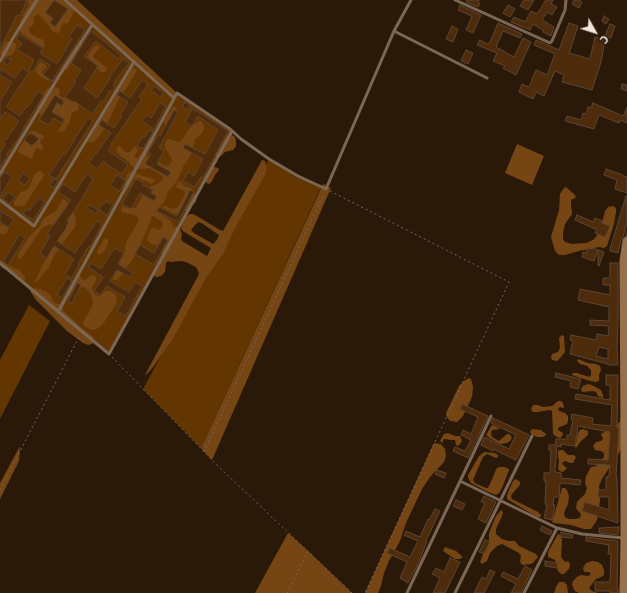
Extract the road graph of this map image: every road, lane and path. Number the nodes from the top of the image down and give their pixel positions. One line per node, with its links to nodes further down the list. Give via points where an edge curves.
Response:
1 (37, 0): 8 (lane)
2 (65, 0): 6 (lane)
3 (411, 0): 7 (lane)
4 (455, 0): 5 (lane, via 548,43 551,42 565,10)
5 (566, 0)
6 (92, 24): 9 (lane); 13 (lane)
7 (394, 31): 10 (lane); 14 (lane)
8 (0, 61)
9 (134, 62): 11 (lane); 15 (lane, via 34,226)
10 (487, 78)
11 (174, 98): 12 (lane, via 177,93); 18 (lane)
12 (232, 131): 14 (lane, via 269,159); 20 (lane)
13 (0, 174)
14 (326, 189): 23 (path); 32 (path, via 509,282)
15 (0, 200)
16 (627, 241): 28 (main road, via 624,261)
17 (0, 263): 18 (lane)
18 (58, 312): 19 (lane)
19 (82, 331): 20 (lane); 25 (path)
20 (109, 354): 23 (path)
21 (491, 416): 24 (lane)
22 (532, 436): 26 (lane)
23 (204, 452): 29 (path)
24 (460, 481): 26 (lane); 33 (lane)
25 (0, 490)
26 (500, 501): 27 (lane); 34 (lane)
27 (557, 528): 28 (lane, via 582,534); 35 (lane)
28 (625, 538): 36 (main road)
29 (309, 552): 30 (path); 31 (path)
30 (287, 593)
31 (352, 593)
32 (365, 593)
33 (407, 593)
34 (455, 593)
35 (524, 593)
36 (624, 593)

